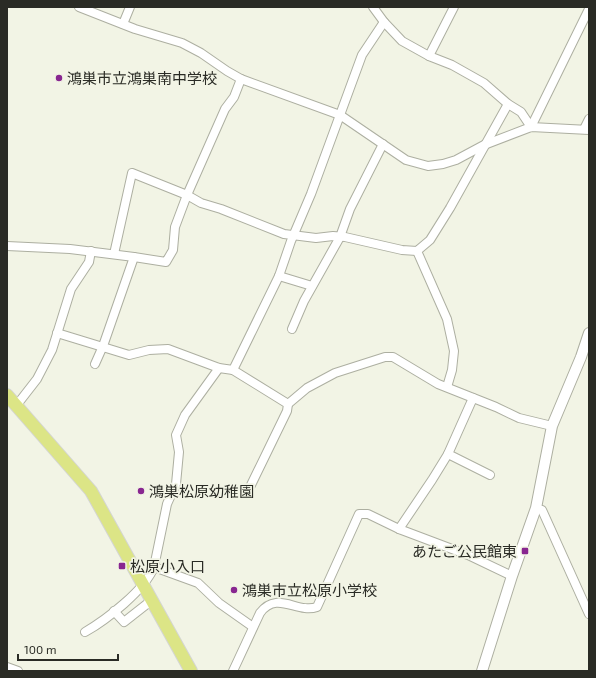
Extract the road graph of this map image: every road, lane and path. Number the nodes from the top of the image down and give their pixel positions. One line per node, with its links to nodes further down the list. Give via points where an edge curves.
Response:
1 (78, 7): 7 (street)
2 (130, 7): 7 (street)
3 (373, 7): 6 (street)
4 (454, 7): 8 (street)
5 (589, 10): 13 (street)
6 (384, 22): 8 (street, via 402,41); 11 (street, via 362,55)
7 (123, 24): 9 (street, via 182,43)
8 (429, 56): 10 (street, via 452,65 484,83)
9 (241, 80): 11 (street); 17 (street, via 234,98 225,109)
10 (508, 104): 13 (street, via 521,112); 16 (street)
11 (340, 115): 15 (street); 18 (street)
12 (589, 119): 14 (street)
13 (531, 127): 14 (street); 16 (street)
14 (586, 129)
15 (383, 144): 16 (street, via 406,160 428,166 456,160); 19 (street, via 350,209)
16 (484, 146): 22 (street, via 434,234)
17 (187, 195): 18 (street, via 201,203 284,234); 23 (street, via 132,173); 24 (street, via 175,227 173,250 166,262)
18 (294, 235): 19 (street, via 316,238); 25 (street)
19 (340, 237): 22 (street, via 394,249); 26 (street)
20 (7, 246): 21 (street)
21 (91, 251): 23 (street); 28 (street, via 88,262 71,289)
22 (417, 251): 35 (street, via 447,319 454,350)
23 (114, 254): 24 (street)
24 (134, 256): 30 (street)
25 (279, 276): 26 (street); 34 (street)
26 (312, 286): 27 (street)
27 (292, 329)
28 (57, 333): 30 (street); 39 (street, via 52,350 37,379)
29 (589, 334): 31 (street)
30 (103, 346): 32 (street); 33 (street, via 129,355 168,349)
31 (585, 358): 40 (street)
32 (95, 364)
33 (219, 368): 34 (street); 46 (street, via 185,415 176,435 179,452 176,484 167,504)
34 (233, 370): 38 (street)
35 (447, 388): 37 (street); 38 (street, via 393,357 385,357 335,373 307,388)
36 (7, 395): 39 (main road)
37 (472, 398): 40 (street, via 519,418); 41 (street)
38 (288, 404): 43 (street)
39 (16, 406): 48 (main road, via 91,491)
40 (552, 426): 44 (street)
41 (448, 454): 42 (street); 45 (street)
42 (490, 475)
43 (251, 485)
44 (536, 508): 47 (street); 51 (street, via 542,510)
45 (399, 529): 47 (street, via 468,555); 52 (street, via 368,514 359,514 317,607 311,610 278,602 265,606)
46 (154, 567): 48 (street, via 150,577); 52 (street, via 198,583 219,603)
47 (512, 576): 58 (street)
48 (143, 584): 49 (main road); 50 (street)
49 (152, 600): 50 (street, via 124,622); 56 (main road)
50 (114, 611): 53 (street)
51 (589, 614)
52 (253, 627): 57 (street)
53 (85, 632)
54 (7, 667): 55 (street)
55 (18, 671)
56 (191, 671)
57 (233, 671)
58 (482, 671)

